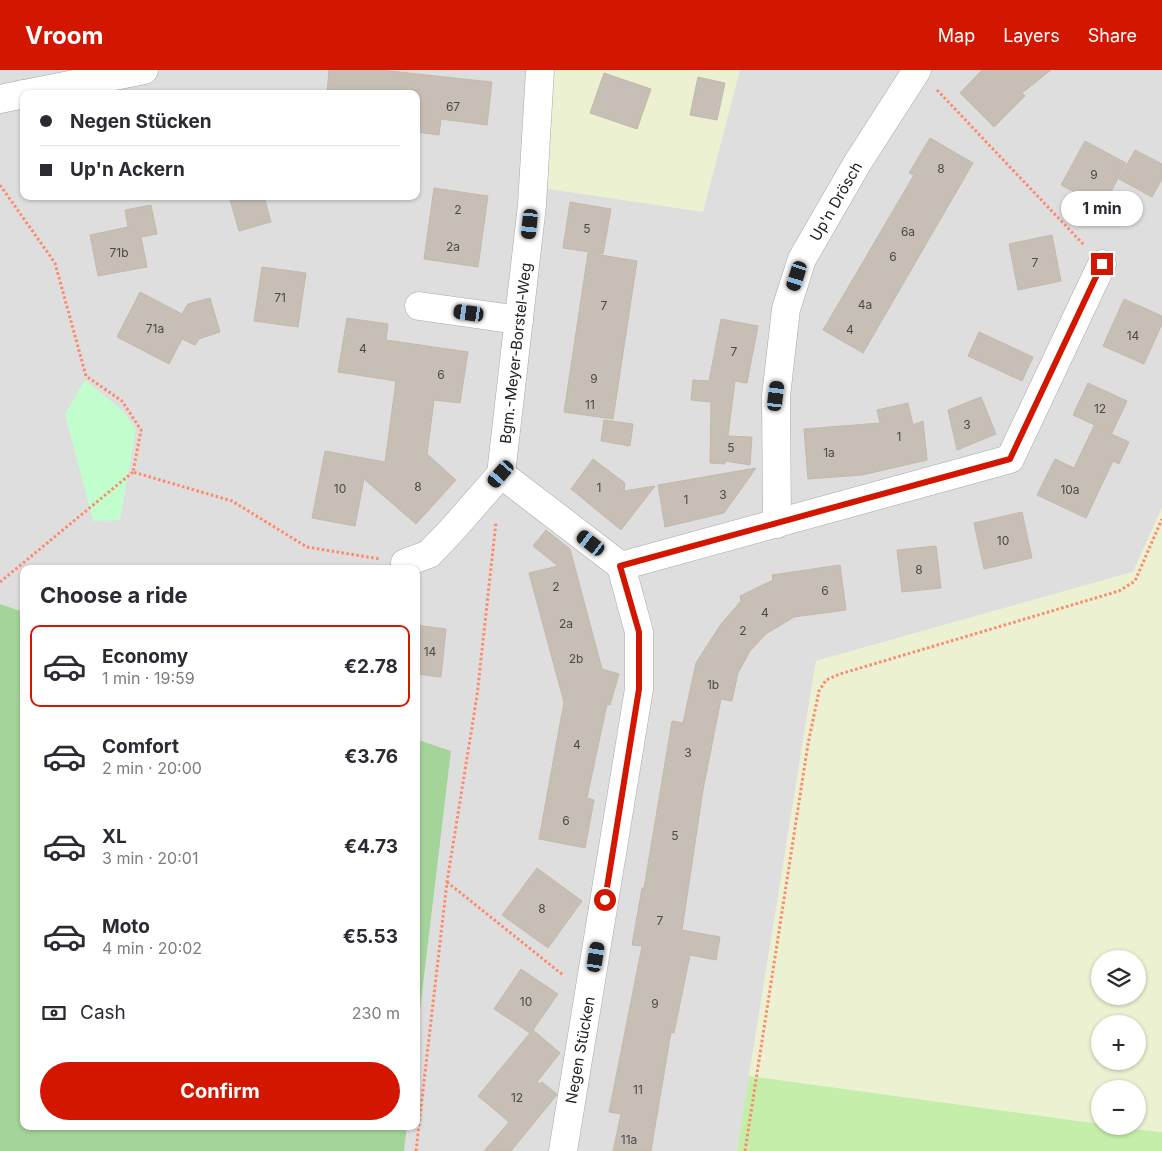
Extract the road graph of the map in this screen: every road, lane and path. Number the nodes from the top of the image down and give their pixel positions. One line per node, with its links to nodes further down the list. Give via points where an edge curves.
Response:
1 (144, 70): 4 (street)
2 (540, 70): 10 (street, Bgm.-Meyer-Borstel-Weg, via 532,205)
3 (924, 77): 8 (path); 14 (street, Up'n Drösch, via 858,162 802,259 786,308 776,396)
4 (44, 90)
5 (20, 95): 6 (street)
6 (0, 99)
7 (0, 185): 11 (path, via 55,263 86,376 122,401 141,430)
8 (1102, 264): 14 (street, via 1010,459)
9 (418, 306): 10 (street)
10 (519, 320): 12 (street, Bgm.-Meyer-Borstel-Weg)
11 (133, 472): 15 (path, via 232,501 307,547); 17 (path)
12 (501, 474): 15 (street, via 429,554); 18 (street); 20 (path, via 477,696)
13 (1162, 519): 26 (path, via 1135,580 1120,591 826,680 820,691 808,744)
14 (777, 524): 18 (street)
15 (405, 563)
16 (20, 565): 19 (path)
17 (21, 565)
18 (620, 566): 21 (street, Negen Stücken, via 639,632 639,689)
19 (0, 582)
20 (447, 882): 21 (path); 22 (path)
21 (589, 996): 25 (street, Negen Stücken)
22 (420, 1116)
23 (418, 1130): 24 (path)
24 (416, 1151)
25 (563, 1151)
26 (745, 1151)

